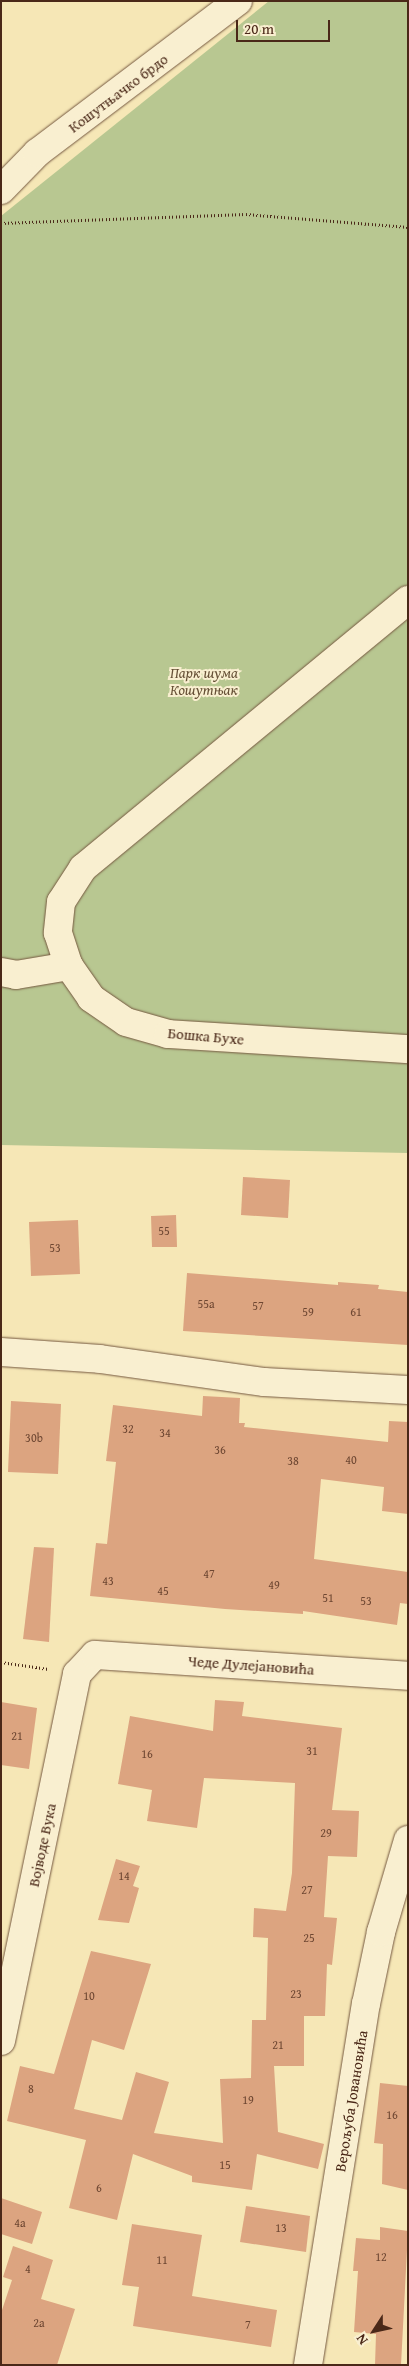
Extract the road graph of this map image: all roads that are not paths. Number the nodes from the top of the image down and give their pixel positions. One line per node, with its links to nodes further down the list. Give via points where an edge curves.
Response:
1 (238, 1): 2 (street, Кошутњачко брдо, via 37,153)
2 (1, 190)
3 (408, 600): 4 (street, Бошка Бухе, via 83,868 61,902 58,933)
4 (69, 966): 5 (street, via 16,975); 6 (street, Бошка Бухе, via 91,998 126,1022 168,1034)
5 (1, 972)
6 (408, 1049)
7 (1, 1352): 8 (street, via 100,1359 264,1382)
8 (408, 1390)
9 (86, 1664): 10 (street, Чеде Дулејановића); 12 (street, Војводе Вука)
10 (408, 1676)
11 (408, 1840): 13 (street, Верољуба Јовановића, via 381,1932 366,2004)
12 (1, 2041)
13 (308, 2365)

